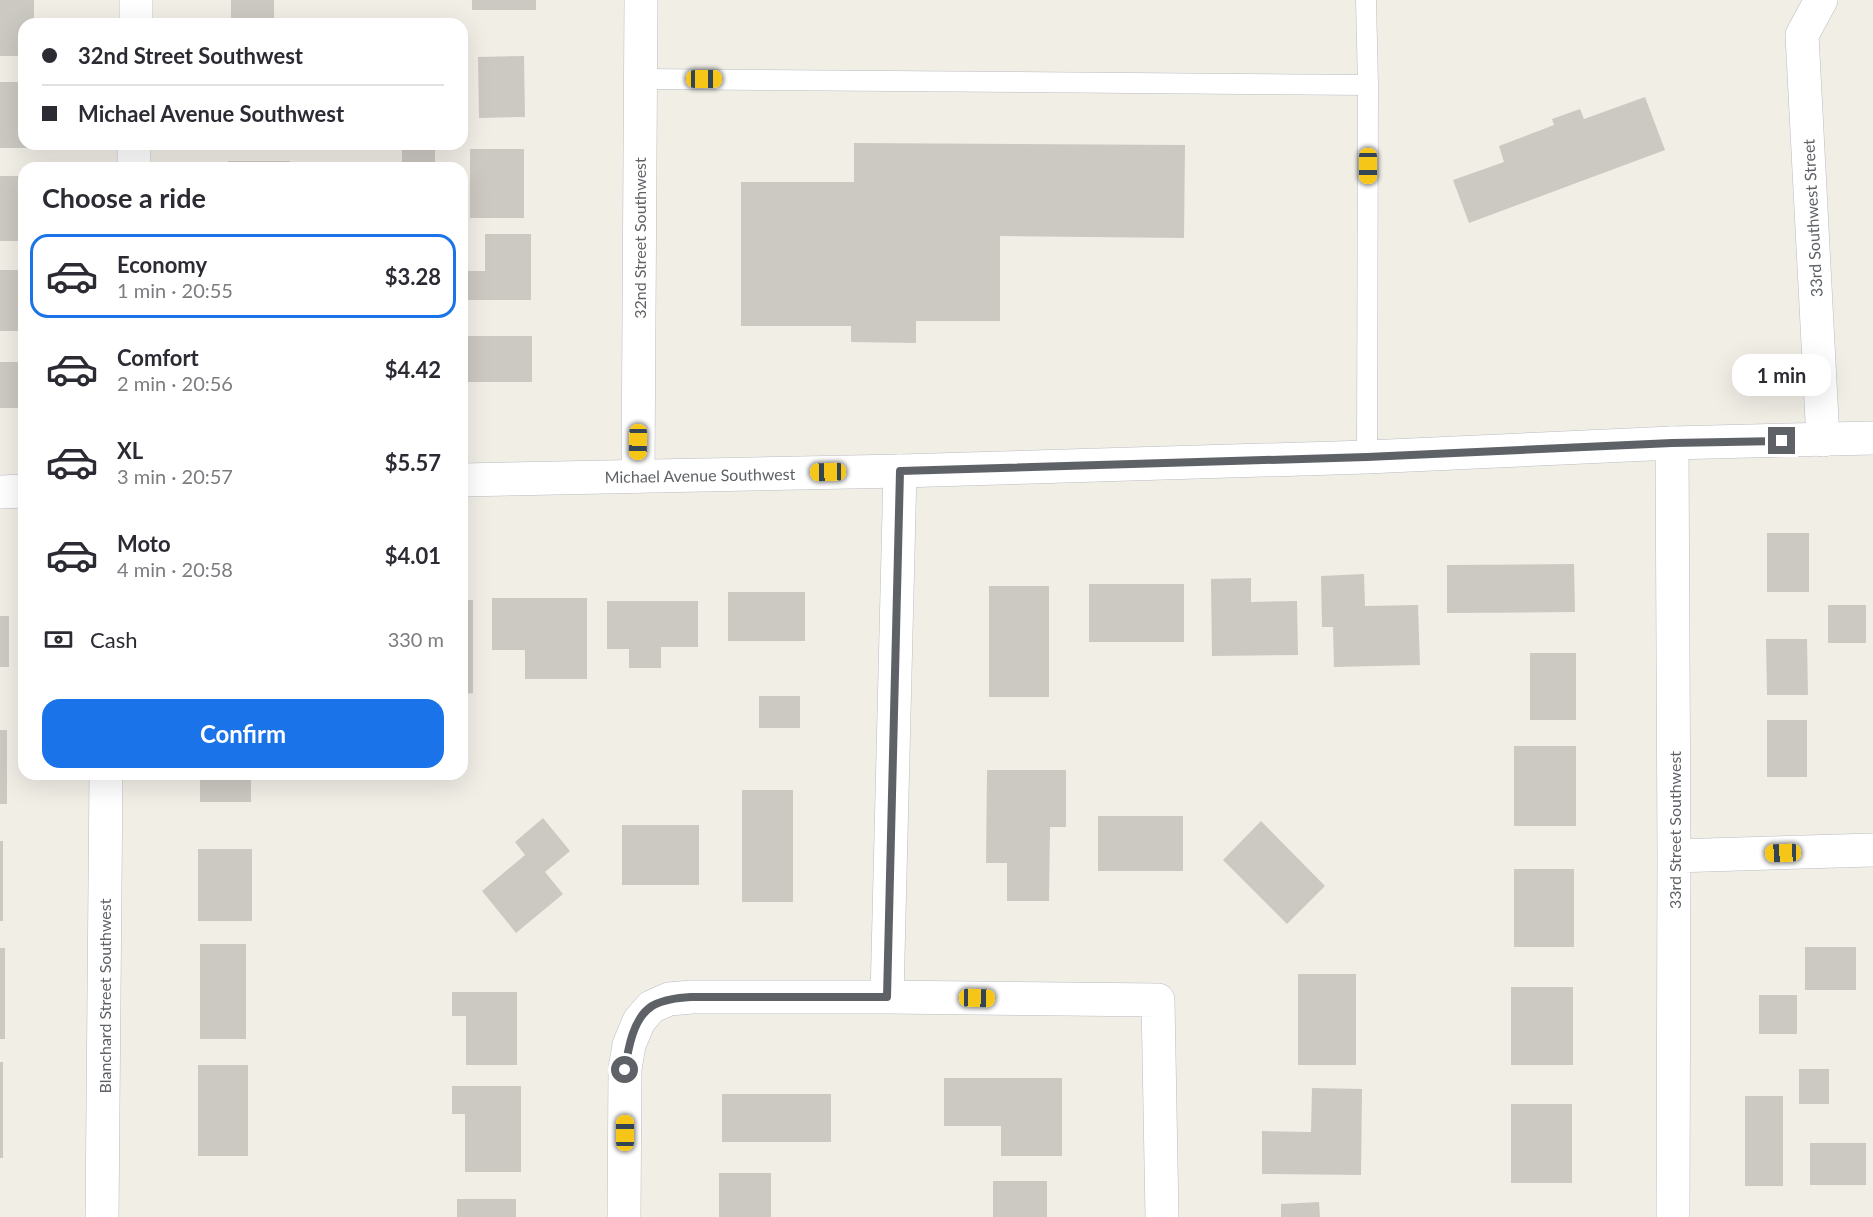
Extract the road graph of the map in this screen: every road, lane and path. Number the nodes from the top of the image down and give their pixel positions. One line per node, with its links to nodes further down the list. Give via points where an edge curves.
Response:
1 (136, 0): 5 (street)
2 (641, 0): 6 (street, 32nd Street Southwest)
3 (1366, 0): 7 (lane)
4 (1821, 0): 9 (street, 33rd Southwest Street, via 1802,35)
5 (136, 18)
6 (640, 79): 7 (lane); 13 (street, 32nd Street Southwest)
7 (1368, 85): 11 (lane)
8 (1873, 438): 9 (street, Michael Avenue Southwest)
9 (1823, 440): 10 (street, Michael Avenue Southwest)
10 (1672, 443): 11 (street, Michael Avenue Southwest); 19 (street, 33rd Street Southwest)
11 (1367, 457): 12 (street, Michael Avenue Southwest)
12 (900, 471): 13 (street, Michael Avenue Southwest); 20 (street)
13 (638, 476): 14 (street, Michael Avenue Southwest)
14 (468, 480)
15 (18, 491): 16 (street)
16 (0, 492)
17 (106, 780): 21 (street, Blanchard Street Southwest)
18 (1873, 850): 19 (street)
19 (1674, 856): 24 (street, 33rd Street Southwest)
20 (887, 997): 22 (street, via 692,997 669,999 651,1007 639,1021 629,1045 625,1070); 23 (street, via 1158,1000)
21 (102, 1217)
22 (624, 1217)
23 (1162, 1217)
24 (1673, 1217)

